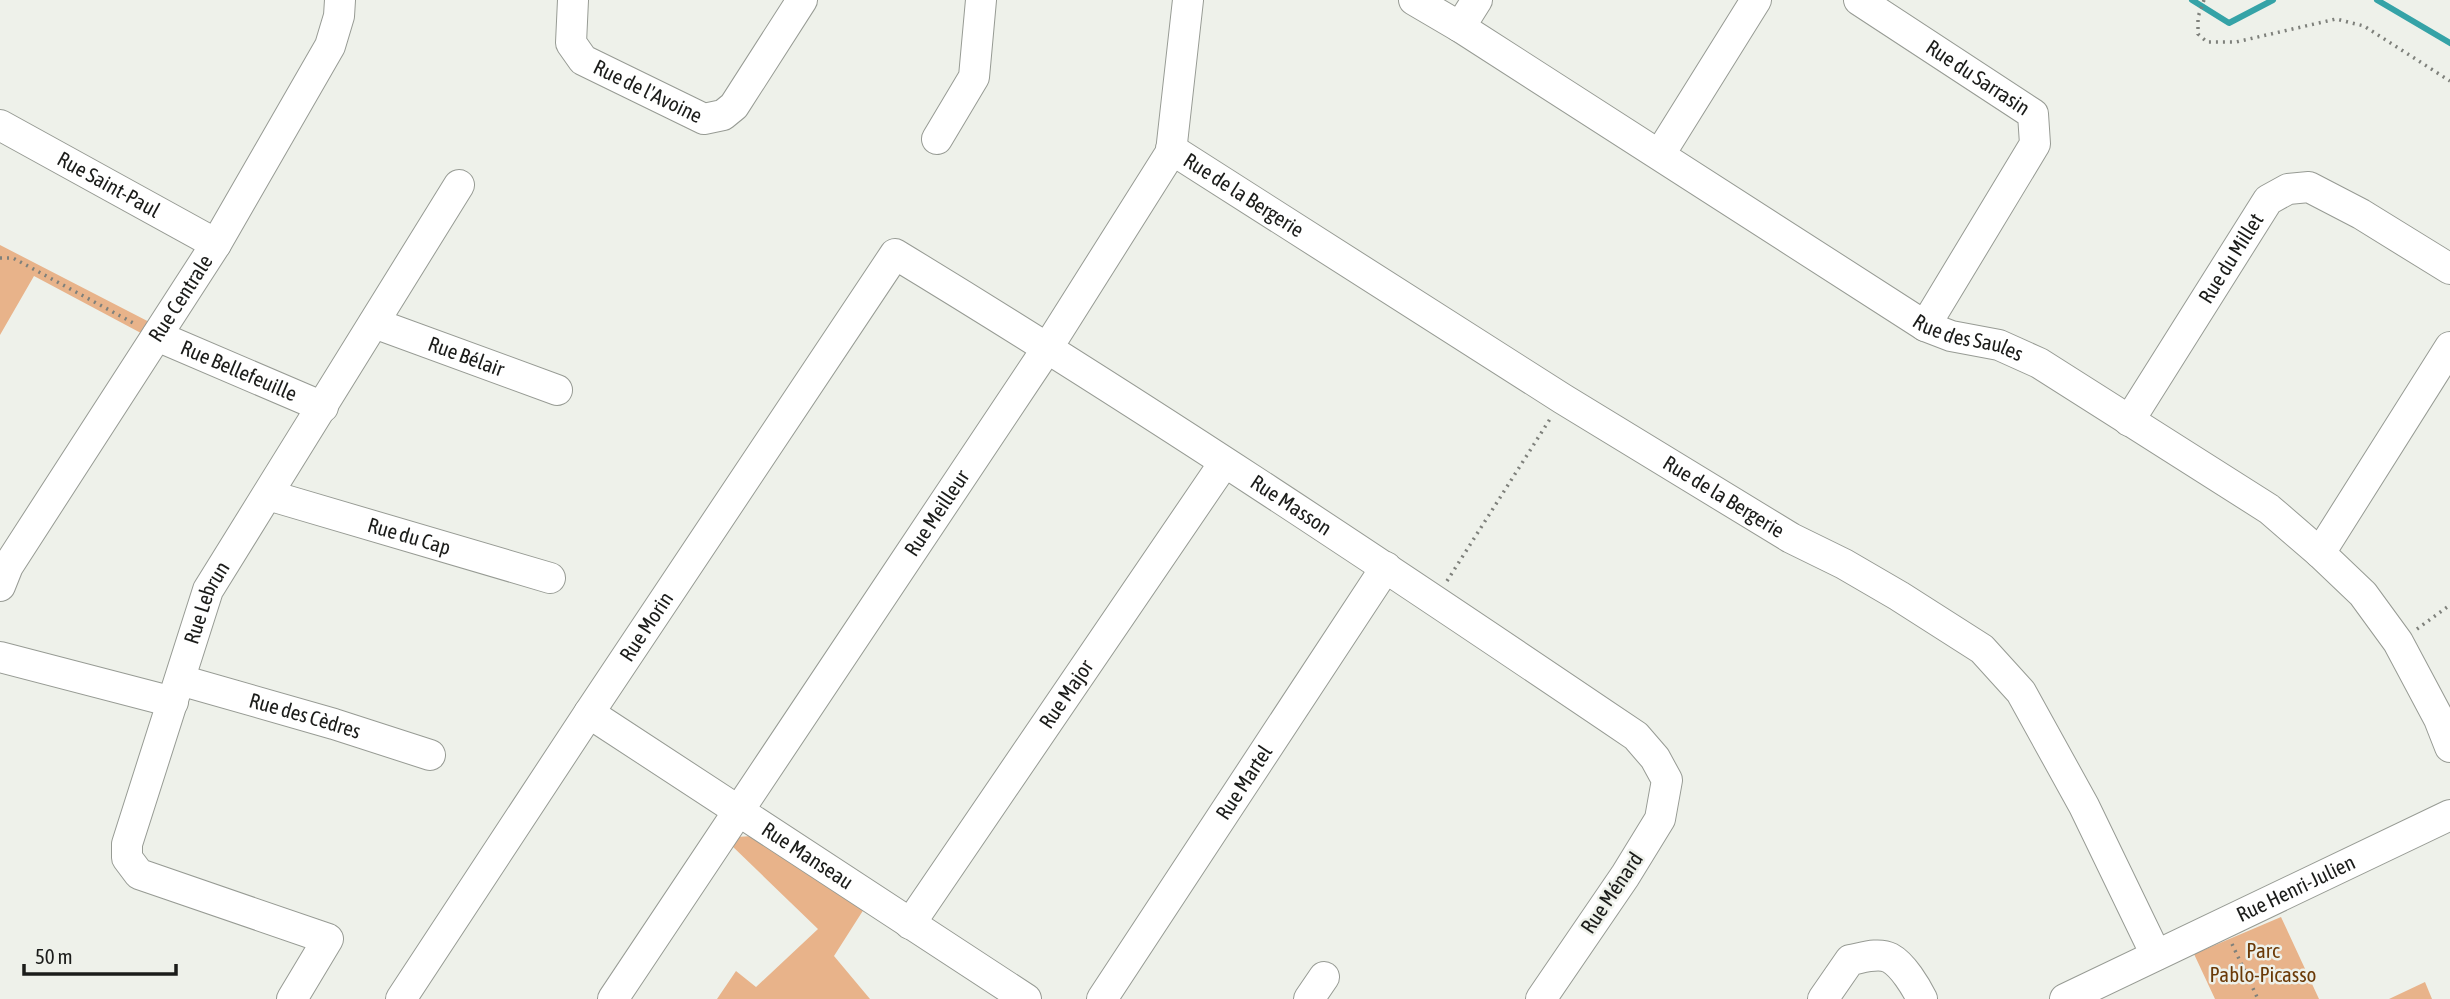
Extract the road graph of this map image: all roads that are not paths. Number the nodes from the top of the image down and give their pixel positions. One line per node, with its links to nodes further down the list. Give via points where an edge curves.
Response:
1 (340, 0): 16 (street, Rue Centrale, via 330,46)
2 (573, 0): 3 (street, Rue de l'Avoine, via 571,43 583,60 704,119 723,116 734,106)
3 (802, 0)
4 (981, 0): 12 (street, via 974,78)
5 (1188, 0): 13 (street, Rue Meilleur)
6 (1415, 0): 10 (street, Rue des Saules)
7 (1477, 0): 10 (street)
8 (1756, 0): 14 (street)
9 (1859, 0): 20 (street, Rue du Sarrasin, via 2033,114 2035,144)
10 (1460, 27): 14 (street, Rue des Saules)
11 (0, 125): 16 (street, Rue Saint-Paul)
12 (937, 139)
13 (1171, 149): 22 (street, Rue Meilleur); 42 (street, Rue de la Bergerie, via 1563,399 1982,649 2021,692 2084,806)
14 (1660, 155): 20 (street, Rue des Saules)
15 (459, 185): 19 (street, Rue Lebrun)
16 (216, 244): 21 (street, Rue Centrale)
17 (895, 254): 22 (street, Rue Masson); 35 (street, Rue Morin)
18 (2450, 270): 26 (street, Rue du Millet, via 2309,187 2288,188 2268,200)
19 (374, 323): 24 (street, Rue Bélair); 25 (street, Rue Lebrun)
20 (1925, 326): 26 (street, Rue des Saules, via 1999,345 2039,363)
21 (157, 336): 25 (street, Rue Bellefeuille); 32 (street, Rue Centrale, via 8,566)
22 (1048, 347): 27 (street, Rue Masson); 39 (street, Rue Meilleur)
23 (2450, 347): 29 (street)
24 (557, 390)
25 (323, 407): 28 (street, Rue Lebrun)
26 (2129, 421): 29 (street, Rue des Saules, via 2269,509)
27 (1224, 463): 30 (street, Rue Masson); 41 (street, Rue Major)
28 (268, 495): 31 (street, Rue du Cap); 34 (street, Rue Lebrun, via 208,590)
29 (2320, 553): 36 (street, Rue des Saules, via 2363,594 2398,642)
30 (1386, 567): 38 (street, Rue Masson, via 1636,736); 47 (street, Rue Martel)
31 (550, 578)
32 (0, 586)
33 (0, 657): 34 (street, Rue des Cèdres)
34 (176, 691): 37 (street, Rue des Cèdres); 43 (street, Rue Lebrun, via 127,844 127,858 139,874 328,939)
35 (589, 713): 39 (street, Rue Manseau); 44 (street, Rue Morin)
36 (2450, 747)
37 (430, 755)
38 (1667, 780): 48 (street, Rue Ménard, via 1660,819)
39 (739, 811): 41 (street, Rue Manseau); 45 (street, Rue Meilleur)
40 (2450, 815): 42 (street, Rue Henri-Julien)
41 (910, 923): 46 (street, Rue Manseau)
42 (2156, 955): 51 (street, Rue Henri-Julien)
43 (292, 999)
44 (401, 999)
45 (613, 999)
46 (1026, 999)
47 (1102, 999)
48 (1541, 999)
49 (1824, 999): 50 (street, via 1850,960 1871,956 1890,958 1915,984)
50 (1922, 999)
51 (2065, 999)

